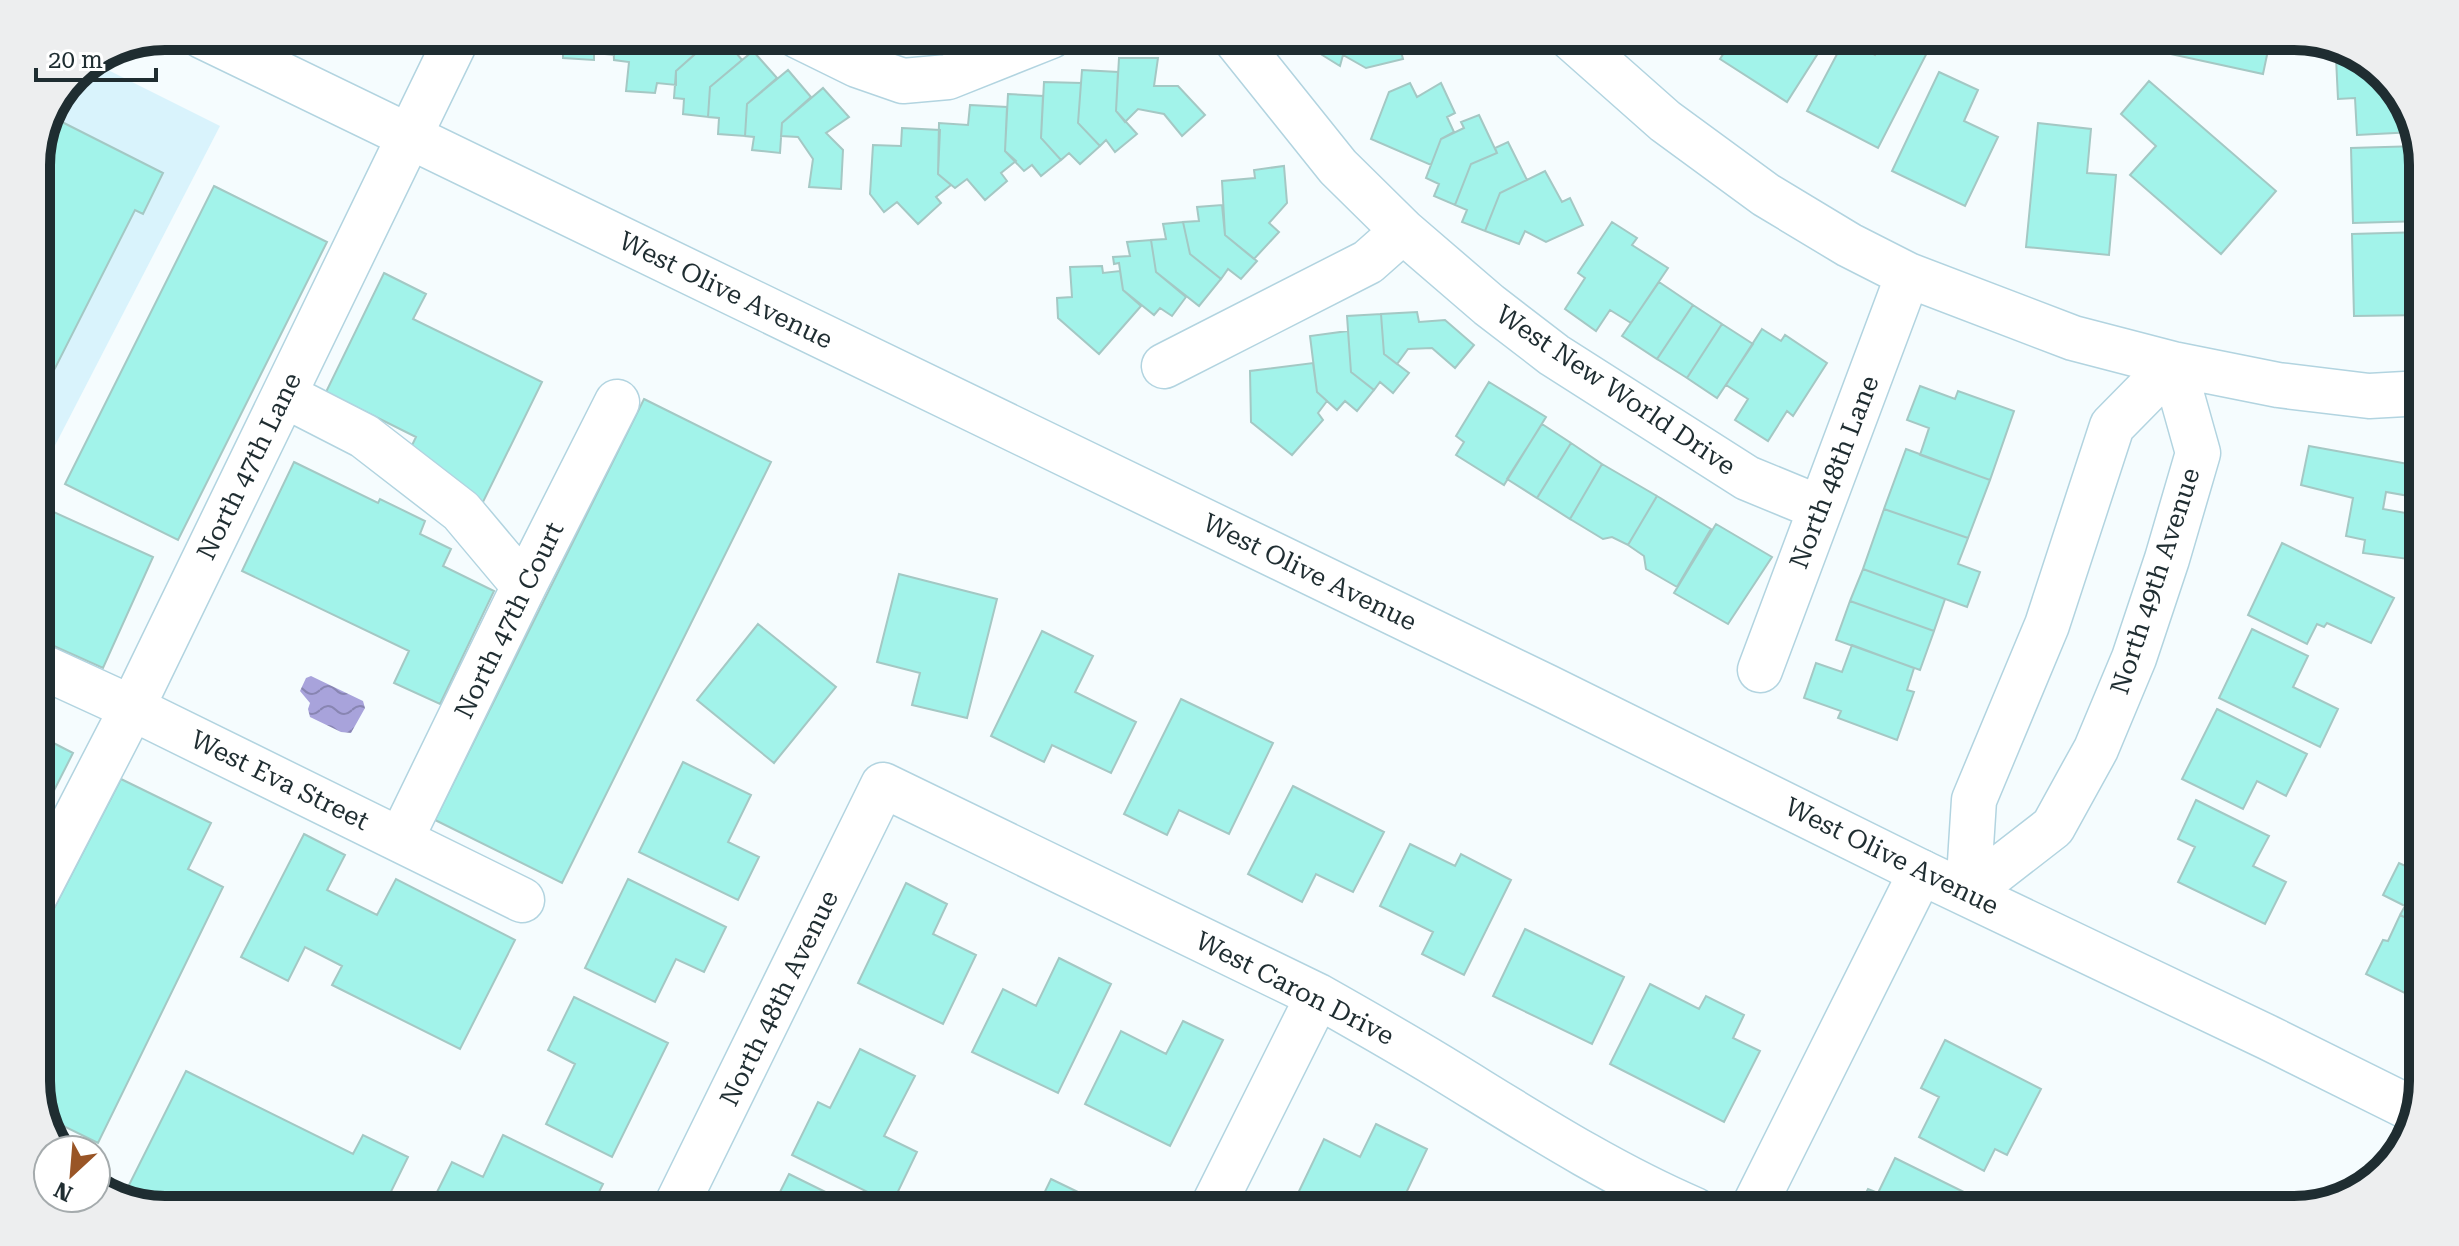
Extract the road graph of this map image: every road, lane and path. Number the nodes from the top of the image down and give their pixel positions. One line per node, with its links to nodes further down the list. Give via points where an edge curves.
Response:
1 (231, 50): 7 (street, West Olive Avenue)
2 (451, 50): 7 (street, North 47th Lane)
3 (826, 50): 4 (street, via 903,81 948,77)
4 (1016, 50)
5 (1244, 50): 8 (street, West New World Drive, via 1338,167)
6 (1585, 50): 9 (street, via 1665,121 1766,195)
7 (409, 137): 13 (street, North 47th Lane); 23 (street, West Olive Avenue)
8 (1403, 231): 11 (street, via 1368,262); 15 (street, West New World Drive, via 1554,355 1747,478)
9 (1908, 275): 10 (street, via 2073,338); 15 (street, North 48th Lane)
10 (2173, 364): 12 (street, via 2278,385 2369,396); 24 (street, via 2112,426 2047,625 1974,800); 24 (street, North 49th Avenue, via 2198,453 2134,658 2096,749 2053,827)
11 (1164, 366)
12 (2409, 394)
13 (284, 395): 16 (street, via 364,436 461,511); 19 (street, North 47th Lane)
14 (617, 402): 16 (street, North 47th Court)
15 (1820, 508): 18 (street, North 48th Lane)
16 (524, 586): 21 (street, North 47th Court)
17 (50, 670): 19 (street, West Eva Street)
18 (1760, 670)
19 (132, 708): 21 (street, West Eva Street); 22 (street, North 47th Lane)
20 (883, 785): 26 (street, West Caron Drive); 28 (street, North 48th Avenue)
21 (401, 839): 25 (street, West Eva Street)
22 (50, 867)
23 (1921, 872): 24 (street, West Olive Avenue); 31 (street)
24 (1968, 893): 27 (street, West Olive Avenue)
25 (522, 900)
26 (1318, 996): 29 (street); 30 (street, West Caron Drive, via 1553,1136)
27 (2406, 1106)
28 (681, 1196)
29 (1218, 1196)
30 (1666, 1196)
31 (1759, 1196)

